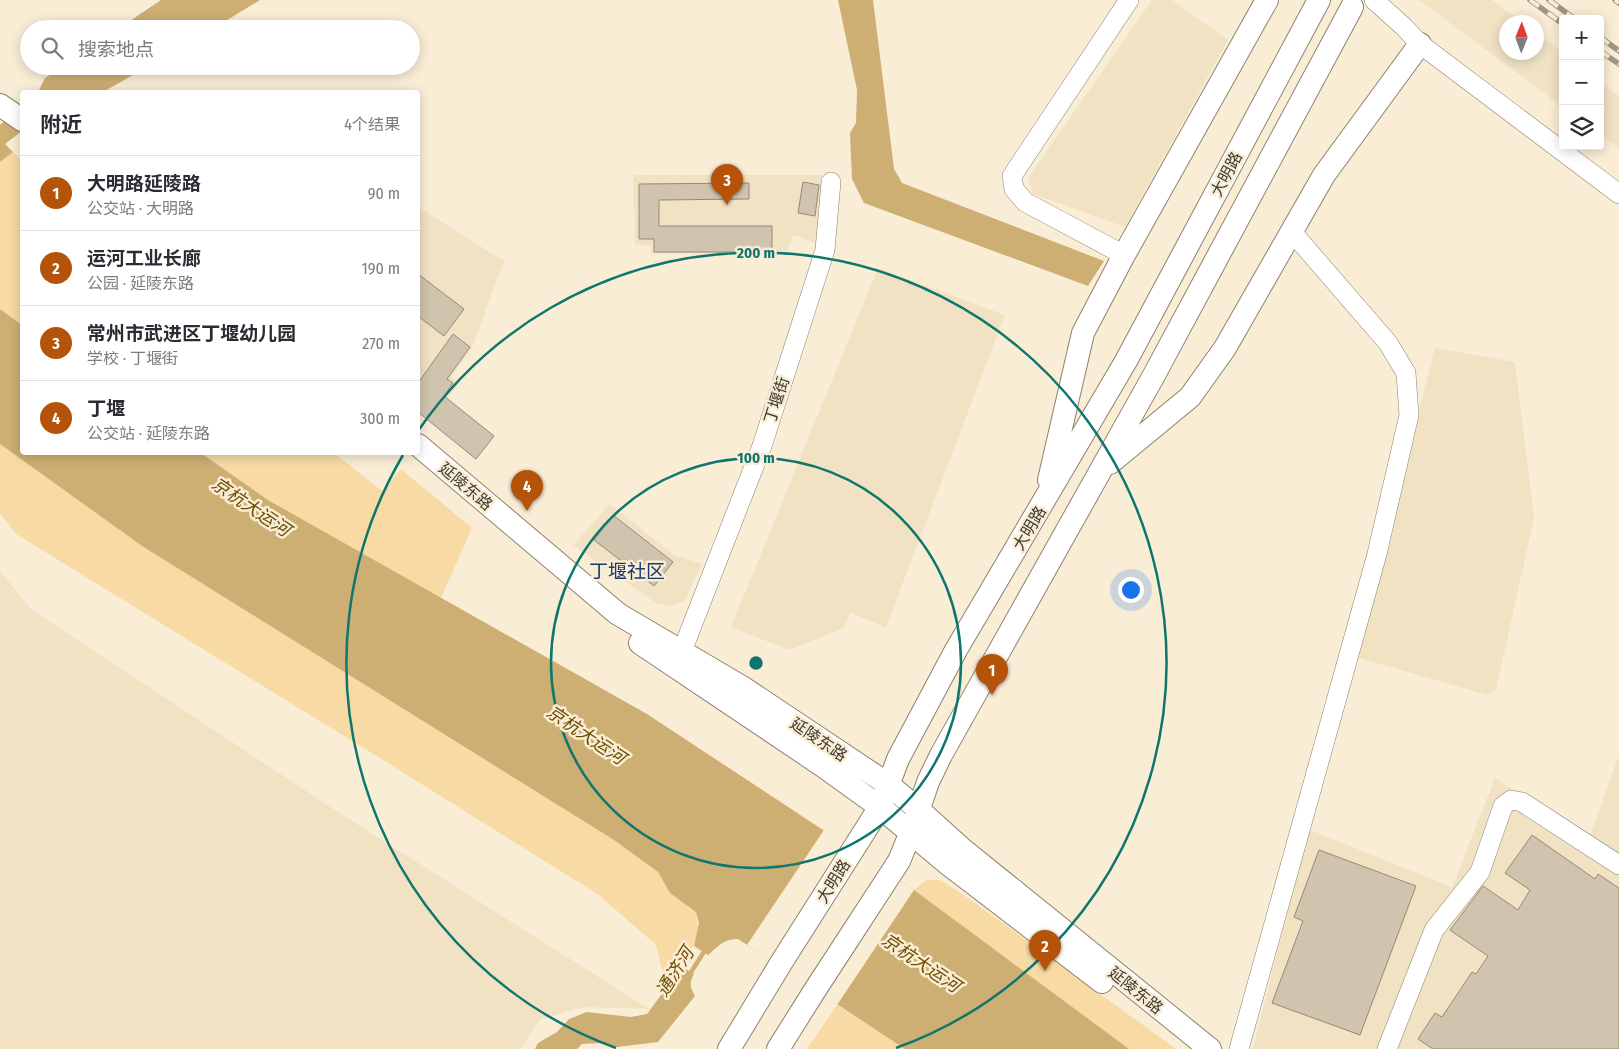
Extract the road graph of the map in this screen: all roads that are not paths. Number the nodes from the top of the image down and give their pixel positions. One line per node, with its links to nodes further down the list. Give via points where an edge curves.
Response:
1 (1129, 0): 12 (street, via 1012,176 1014,189 1025,202)
2 (1267, 0): 12 (main road)
3 (1319, 0): 16 (main road, 大明路, via 1126,361)
4 (1374, 0): 6 (street)
5 (1352, 7): 15 (main road, 大明路)
6 (1420, 44): 10 (street); 11 (main road, via 1324,175)
7 (6, 115): 8 (main road)
8 (20, 132)
9 (831, 182): 17 (street, 丁堰街, via 825,250 762,446)
10 (1619, 194)
11 (1292, 232): 15 (main road, via 1225,348 1190,397); 27 (street, via 1388,343 1406,372 1409,415 1377,554)
12 (1124, 255): 16 (main road, via 1083,333)
13 (420, 447): 17 (main road, 延陵东路, via 618,614)
14 (411, 455): 17 (main road, 延陵东路, via 574,595)
15 (1099, 471): 20 (main road, 大明路, via 942,754)
16 (1044, 502): 18 (main road, 大明路, via 956,650 898,759)
17 (678, 659): 18 (main road, 延陵东路, via 742,687); 19 (main road, 延陵东路)
18 (889, 785): 19 (main road, 大明路); 20 (main road, 延陵东路)
19 (880, 808): 21 (main road, 延陵东路); 23 (main road, 大明路)
20 (919, 810): 21 (main road, 大明路); 26 (main road, 延陵东路, via 961,848)
21 (911, 832): 24 (main road, 大明路, via 899,861); 25 (main road, 延陵东路, via 948,864)
22 (1619, 865): 28 (street, via 1522,802 1511,800 1503,806 1480,872 1434,930)
23 (729, 1049)
24 (778, 1049)
25 (1190, 1049)
26 (1210, 1049)
27 (1239, 1049)
28 (1388, 1049)

